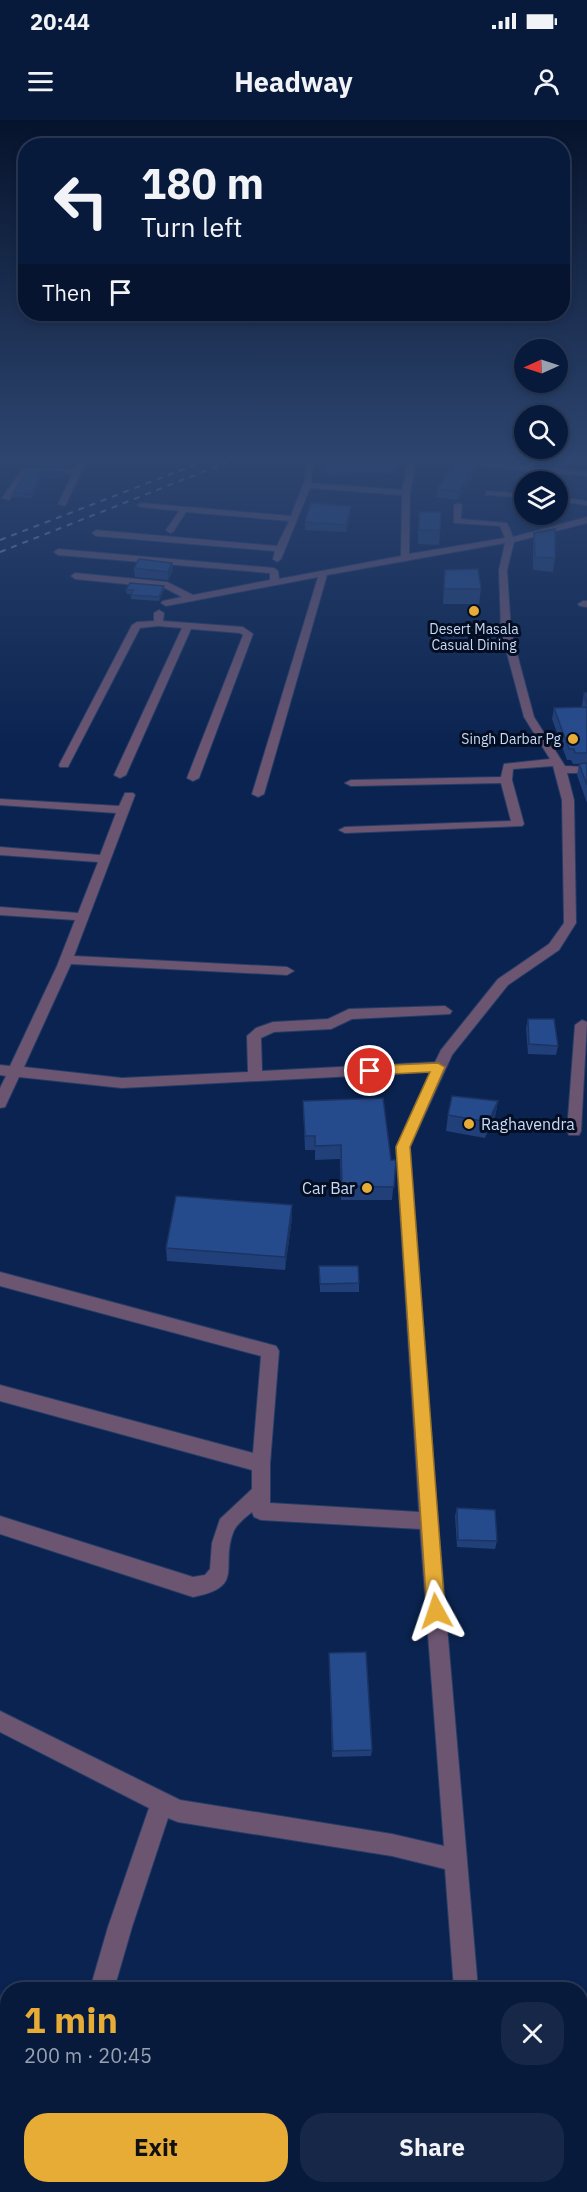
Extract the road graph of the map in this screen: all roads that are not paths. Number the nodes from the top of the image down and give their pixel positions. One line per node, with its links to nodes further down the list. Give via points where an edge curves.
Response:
1 (66, 553): 7 (street)
2 (279, 553): 7 (street)
3 (405, 553): 6 (street)
4 (432, 553): 6 (street)
5 (507, 553): 15 (street, via 503,570 506,631 530,717)
6 (405, 557): 8 (street)
7 (274, 571): 10 (street)
8 (323, 574): 10 (street); 21 (street)
9 (75, 576): 11 (street, via 167,585)
10 (275, 584): 11 (street)
11 (191, 598): 12 (street, via 163,603)
12 (158, 623): 13 (street); 14 (street, via 137,625)
13 (188, 625): 17 (street); 18 (street, via 243,630 248,634)
14 (64, 765)
15 (559, 765): 16 (street); 19 (street, via 508,765); 35 (street, via 568,800 570,924 554,947 503,982)
16 (587, 770)
17 (120, 775)
18 (193, 778)
19 (507, 780): 20 (street); 25 (street, via 518,824)
20 (351, 783)
21 (258, 794)
22 (129, 795): 24 (street)
23 (0, 802): 24 (street)
24 (123, 810): 27 (street)
25 (345, 830)
26 (0, 851): 27 (street)
27 (104, 859): 29 (street)
28 (0, 911): 29 (street)
29 (82, 918): 30 (street)
30 (66, 960): 31 (street); 36 (street)
31 (287, 971)
32 (445, 1011): 37 (street, via 349,1014 331,1024 261,1030 254,1036)
33 (567, 1024): 34 (street)
34 (584, 1025): 39 (street)
35 (438, 1067): 37 (street); 44 (street, via 403,1147)
36 (7, 1071): 37 (street, via 122,1083); 38 (street)
37 (255, 1077)
38 (0, 1103)
39 (574, 1131)
40 (0, 1279): 42 (street, via 270,1351)
41 (0, 1393): 42 (street)
42 (261, 1464): 43 (street)
43 (261, 1493): 44 (street, via 261,1511); 45 (street, via 228,1520 220,1542 220,1572 210,1584 193,1587)
44 (429, 1521): 48 (street)
45 (0, 1525)
46 (0, 1721): 47 (street)
47 (162, 1803): 48 (street, via 178,1811 392,1845); 49 (street)
48 (455, 1860): 50 (street)
49 (104, 1982)
50 (465, 1982)

